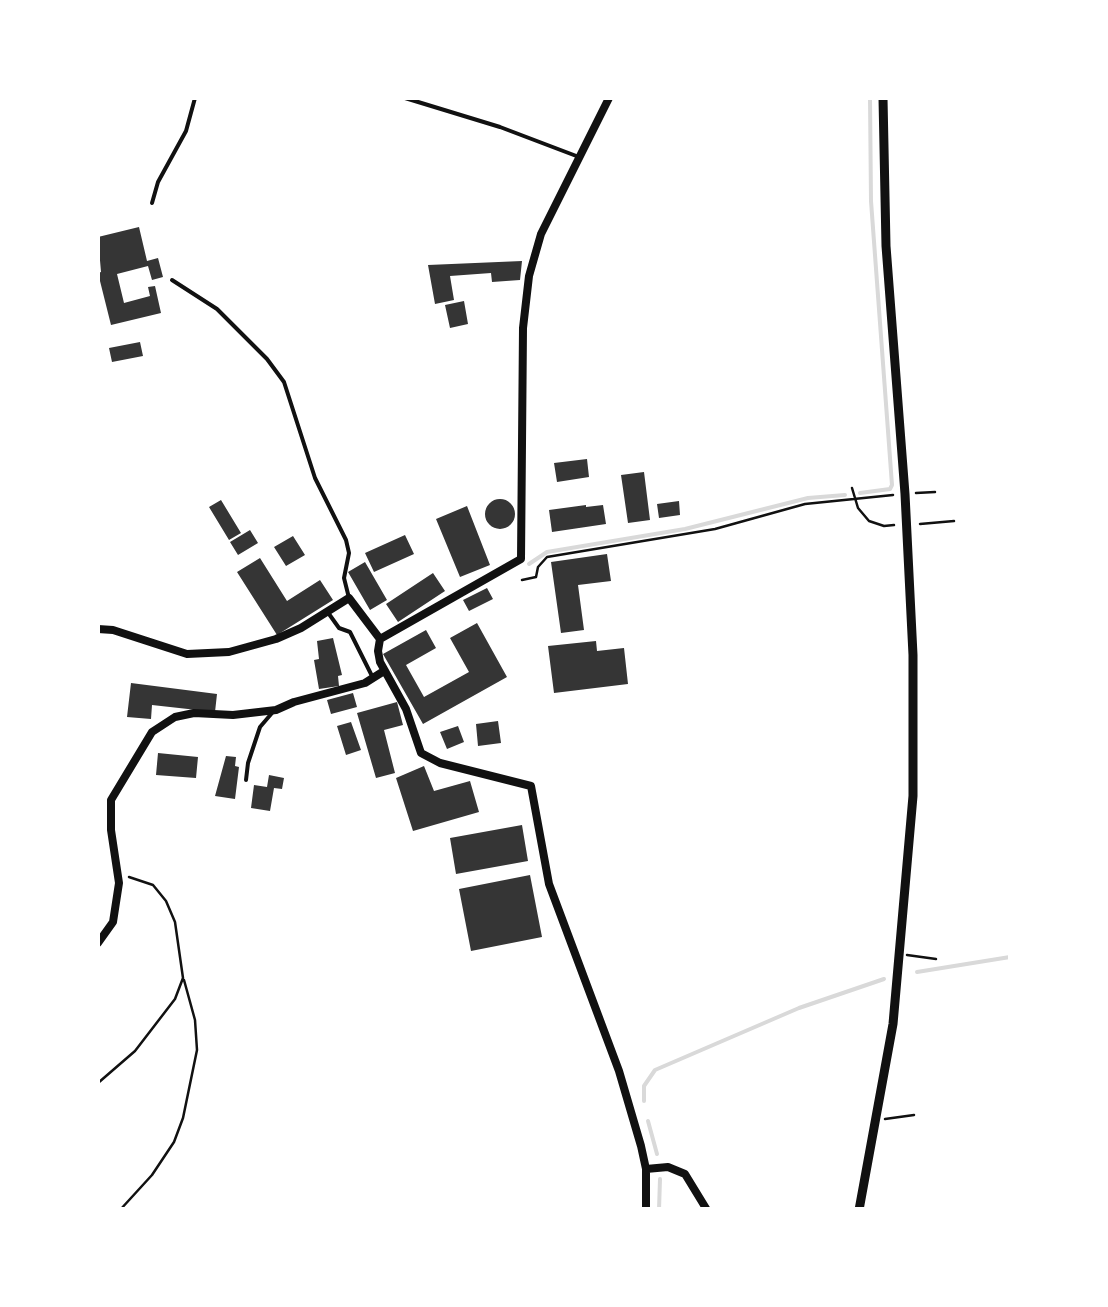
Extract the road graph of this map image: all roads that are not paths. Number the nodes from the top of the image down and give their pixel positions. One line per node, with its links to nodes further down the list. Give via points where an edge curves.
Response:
1 (195, 98): 6 (lane)
2 (405, 98): 5 (lane)
3 (609, 98): 5 (street)
4 (883, 98): 20 (street, via 913,796 902,954)
5 (578, 157): 11 (street, via 540,234 529,276 521,559)
6 (152, 202)
7 (172, 280): 8 (lane, via 217,309 284,382 315,478 346,540)
8 (350, 598): 9 (street); 11 (street)
9 (329, 614): 10 (street, via 276,639 206,654); 13 (lane, via 350,632)
10 (98, 629)
11 (380, 639): 12 (street)
12 (384, 671): 13 (street); 17 (street, via 424,756 520,780 534,790 549,884 619,1071)
13 (373, 678): 14 (street)
14 (276, 710): 15 (lane, via 260,727); 16 (street, via 194,713 152,732 110,800 118,874 113,922)
15 (246, 780)
16 (98, 943)
17 (646, 1169): 18 (street); 19 (street, via 686,1174)
18 (646, 1210)
19 (707, 1210)
20 (859, 1210)

